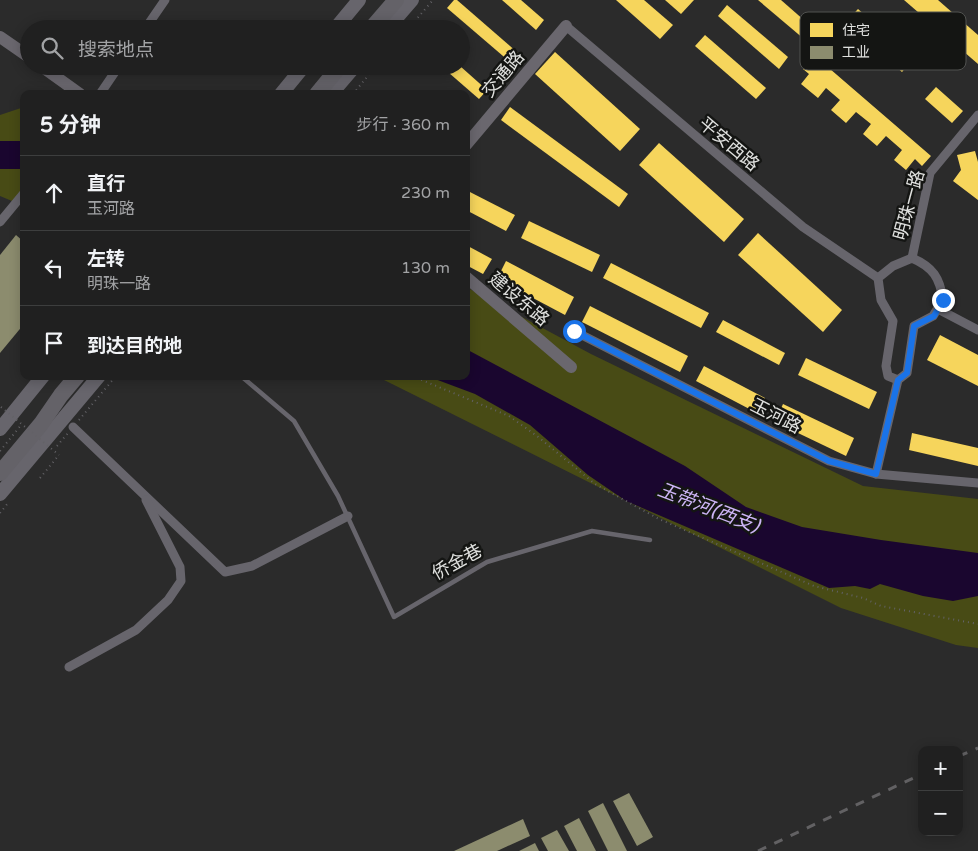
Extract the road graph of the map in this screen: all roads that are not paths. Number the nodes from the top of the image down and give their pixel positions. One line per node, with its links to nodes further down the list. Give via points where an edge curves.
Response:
1 (165, 0): 6 (street)
2 (359, 0): 7 (main road)
3 (383, 0): 8 (highway)
4 (396, 0): 9 (highway)
5 (412, 0): 10 (main road)
6 (151, 20)
7 (342, 20)
8 (366, 20)
9 (379, 20)
10 (395, 20)
11 (566, 26): 27 (street, 交通路); 31 (street, 平安西路, via 803,227)
12 (0, 37): 13 (street)
13 (20, 51)
14 (52, 75): 20 (street)
15 (113, 75): 21 (street)
16 (297, 75): 22 (main road)
17 (321, 75): 23 (highway)
18 (333, 75): 24 (highway)
19 (348, 75): 25 (main road)
20 (71, 90)
21 (103, 90)
22 (284, 90)
23 (309, 90)
24 (320, 90)
25 (335, 90)
26 (978, 115): 30 (street, 明珠一路, via 930,173)
27 (470, 140)
28 (20, 198): 29 (street)
29 (0, 222)
30 (912, 258): 31 (street, 明珠一路, via 893,266); 33 (street, 明珠一路, via 934,273 941,285 943,300)
31 (878, 278): 44 (street, via 881,300 893,321 886,366 888,376)
32 (470, 280): 38 (street, 建设东路)
33 (938, 309): 35 (street); 44 (street, via 934,316 914,326 907,373)
34 (978, 319): 35 (street)
35 (969, 326): 36 (street)
36 (978, 330)
37 (574, 331): 49 (street, 玉河路, via 829,461)
38 (571, 367)
39 (41, 380): 45 (main road)
40 (64, 380): 47 (highway)
41 (74, 380): 48 (highway)
42 (96, 380): 52 (main road)
43 (246, 380): 53 (lane, 侨金巷, via 294,421)
44 (898, 380): 49 (street)
45 (1, 427)
46 (73, 427): 51 (street)
47 (0, 462)
48 (0, 473)
49 (876, 474): 50 (street, 玉河路)
50 (978, 483)
51 (142, 493): 53 (street, via 226,572 252,566); 55 (street, via 180,567 181,580 168,600 136,630)
52 (0, 494)
53 (348, 516): 54 (lane, 侨金巷, via 394,617 487,562 592,531)
54 (650, 540)
55 (70, 667)

